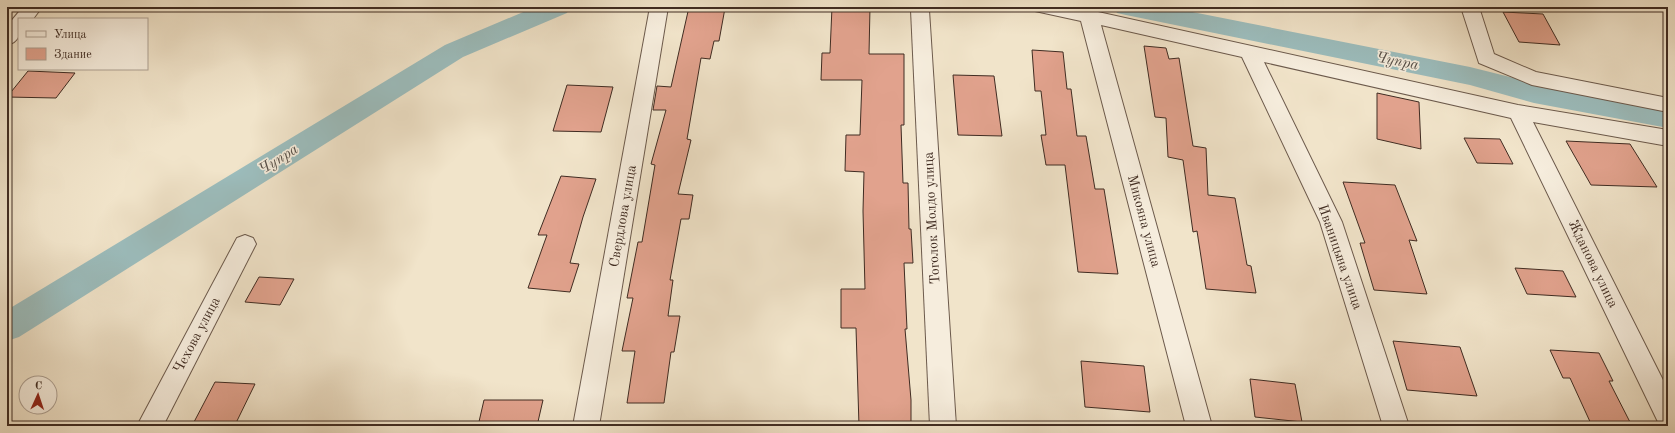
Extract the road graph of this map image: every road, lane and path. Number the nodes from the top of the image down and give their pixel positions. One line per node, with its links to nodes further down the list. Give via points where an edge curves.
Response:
1 (32, 7): 7 (street)
2 (659, 7): 17 (street, Свердлова улица)
3 (1041, 7): 6 (street)
4 (1470, 7): 11 (street, via 1486,58 1532,78)
5 (920, 10): 18 (street, Тоголок Молдо улица)
6 (1089, 16): 10 (street); 19 (street, Микояна улица)
7 (24, 18)
8 (18, 25): 9 (street)
9 (7, 39)
10 (1249, 51): 12 (street); 20 (street, Иваницына улица, via 1331,222)
11 (1668, 105)
12 (1518, 112): 13 (street); 15 (street, Жданова улица)
13 (1668, 138)
14 (245, 244): 16 (street, Чехова улица)
15 (1668, 416)
16 (150, 426)
17 (586, 426)
18 (943, 426)
19 (1199, 426)
20 (1396, 426)

